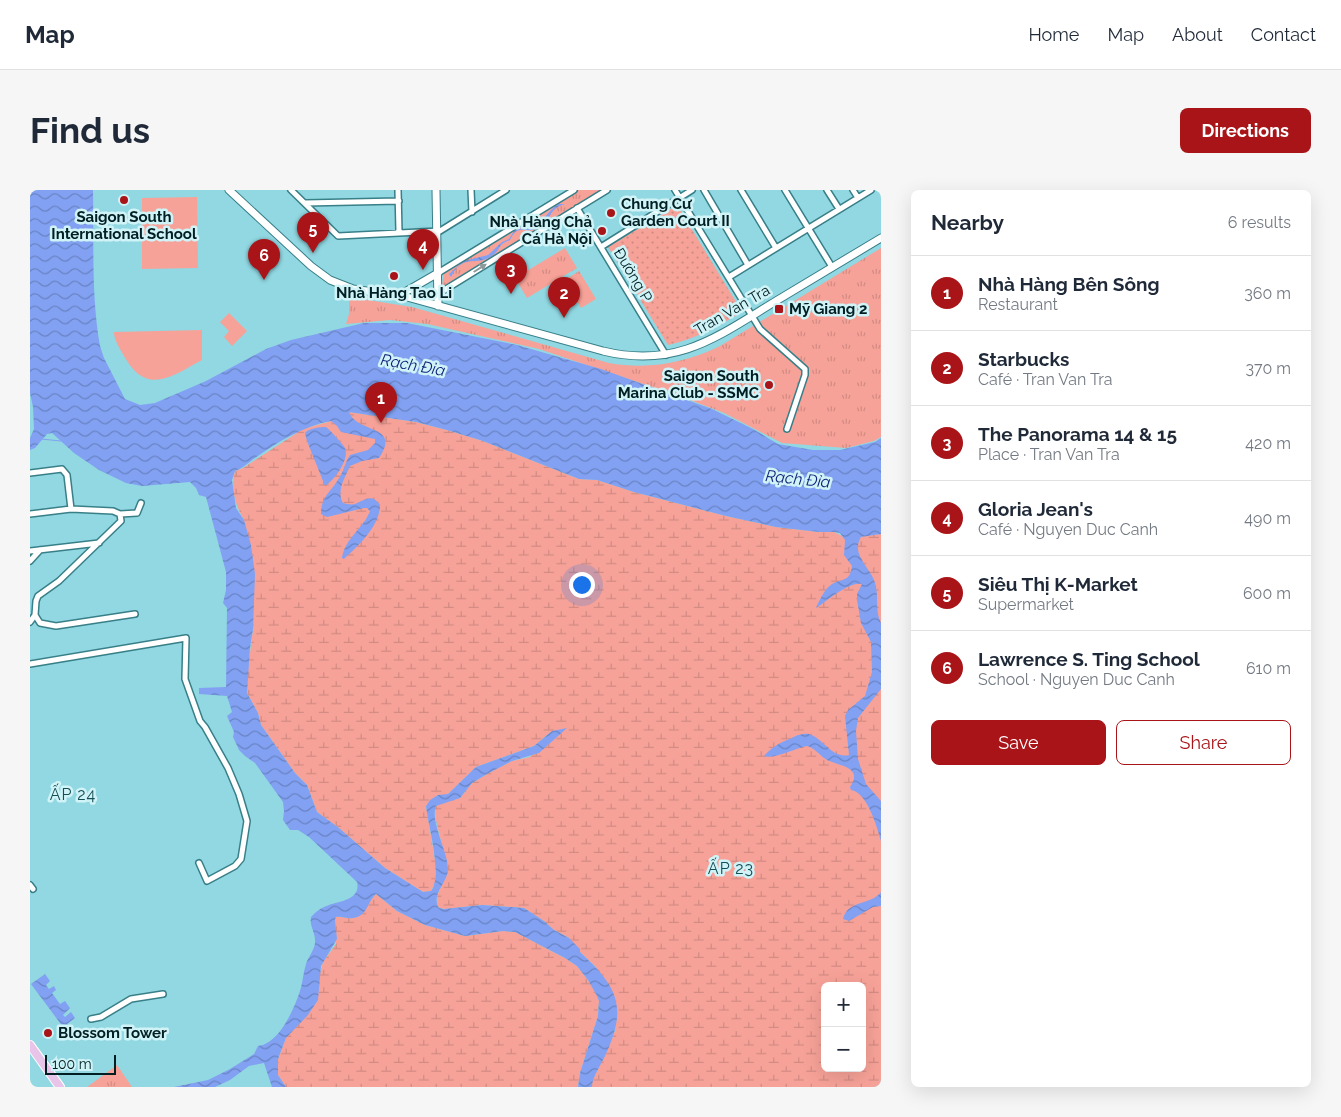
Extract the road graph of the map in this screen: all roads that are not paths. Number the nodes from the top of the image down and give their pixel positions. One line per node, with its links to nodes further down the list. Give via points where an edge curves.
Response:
1 (230, 190): 35 (main road, Tran Van Tra, via 324,276 359,291)
2 (291, 190): 20 (street)
3 (398, 190): 19 (street)
4 (436, 190): 25 (main road)
5 (471, 190): 23 (street)
6 (506, 190): 23 (street)
7 (574, 190): 32 (street)
8 (607, 190): 21 (street)
9 (675, 190): 17 (street)
10 (692, 190): 17 (street)
11 (704, 190): 30 (street)
12 (741, 190): 29 (street)
13 (785, 190): 24 (street)
14 (827, 190): 22 (street)
15 (853, 190): 18 (street)
16 (871, 190): 18 (street)
17 (681, 198): 28 (street); 33 (street)
18 (858, 198): 22 (street)
19 (398, 201): 20 (street); 26 (street)
20 (305, 203): 26 (street, via 338,236)
21 (578, 208): 28 (street, Đường P); 34 (street, one-way to 21)
22 (839, 209): 24 (street)
23 (472, 212): 25 (street)
24 (808, 228): 29 (street); 31 (street)
25 (437, 231): 26 (street); 32 (main road)
26 (399, 232)
27 (881, 238): 31 (main road, Tran Van Tra)
28 (601, 247): 38 (street, Đường P)
29 (776, 248): 30 (street)
30 (748, 265): 33 (street)
31 (832, 267): 37 (main road, Tran Van Tra)
32 (438, 273): 34 (main road); 35 (main road)
33 (729, 277): 37 (street)
34 (438, 294): 36 (main road)
35 (400, 295): 36 (main road, Tran Van Tra)
36 (438, 306): 38 (main road, Tran Van Tra, via 611,353)
37 (752, 316): 38 (main road, Tran Van Tra, via 708,342); 39 (street, via 760,329 806,371)
38 (666, 355)
39 (787, 429)
40 (30, 473): 42 (street, via 62,469 67,475)
41 (141, 503): 44 (street, via 136,513)
42 (71, 509): 43 (street); 44 (street)
43 (30, 514)
44 (120, 514): 45 (street, via 122,521)
45 (100, 543): 46 (street); 50 (street, via 38,596)
46 (41, 550): 47 (street); 48 (street)
47 (30, 551)
48 (30, 561)
49 (135, 614): 50 (street, via 56,626 40,623)
50 (35, 615): 51 (street)
51 (30, 622)
52 (30, 664): 53 (street, via 186,638 185,679 200,721 228,768 247,821 241,859 235,866 207,881)
53 (199, 863)
54 (163, 994): 55 (street, via 131,999 101,1017)
55 (91, 1019)
56 (30, 1045): 57 (main road)
57 (60, 1087)

